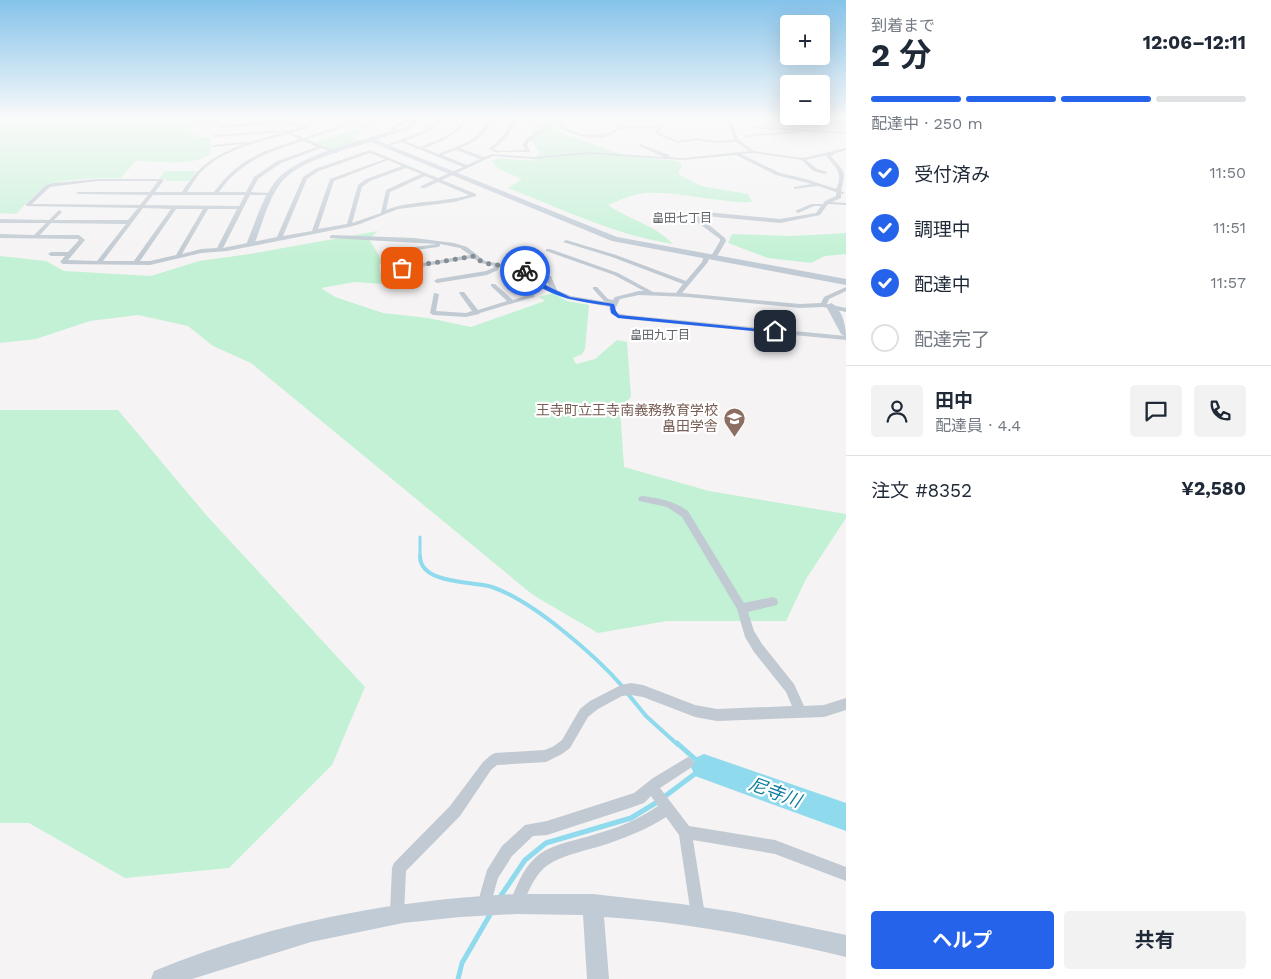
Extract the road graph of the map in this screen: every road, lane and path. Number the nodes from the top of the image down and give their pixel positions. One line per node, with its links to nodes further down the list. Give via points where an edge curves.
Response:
1 (210, 165): 30 (street, via 199,171)
2 (242, 165): 31 (street, via 230,173)
3 (276, 165): 32 (street, via 256,178)
4 (305, 165): 33 (street, via 286,174)
5 (324, 165): 15 (street)
6 (331, 165): 15 (street)
7 (371, 165): 51 (street, via 332,180)
8 (403, 165): 16 (street)
9 (431, 165): 20 (street)
10 (463, 165): 17 (street)
11 (469, 165): 17 (street)
12 (758, 165): 23 (street)
13 (809, 165): 18 (street)
14 (836, 165): 21 (street)
15 (327, 166): 55 (street, via 310,174 301,183)
16 (406, 166): 19 (street); 50 (street, via 360,186)
17 (466, 166): 20 (street)
18 (824, 173)
19 (425, 174): 22 (street); 46 (street, via 388,191)
20 (454, 174): 22 (street); 66 (street, via 603,235)
21 (844, 178): 27 (street)
22 (439, 180): 25 (street); 38 (street, via 474,194 454,201)
23 (817, 185): 26 (street); 27 (street)
24 (84, 187): 28 (street)
25 (422, 187)
26 (796, 188)
27 (839, 191): 34 (street); 36 (street, via 839,197)
28 (78, 193): 29 (street); 39 (street)
29 (152, 193): 30 (street); 39 (street, via 162,180 98,180 48,186 28,205); 40 (street)
30 (183, 194): 31 (street)
31 (215, 194): 32 (street)
32 (247, 194): 33 (street); 43 (street)
33 (272, 194): 58 (street)
34 (846, 194)
35 (415, 198): 38 (street)
36 (826, 204): 37 (street); 44 (street); 66 (street, via 818,214 787,221 695,215 722,238)
37 (846, 204)
38 (418, 205): 46 (street)
39 (64, 207): 40 (street)
40 (141, 208): 41 (street); 49 (street)
41 (174, 208): 42 (street); 68 (street)
42 (206, 208): 43 (street); 64 (street)
43 (240, 208): 59 (street)
44 (798, 211)
45 (59, 212): 48 (street)
46 (383, 213): 50 (street)
47 (0, 221): 48 (street)
48 (50, 221): 49 (street); 53 (street)
49 (130, 222): 67 (street)
50 (349, 225): 51 (street)
51 (314, 232): 55 (street)
52 (0, 236): 53 (street)
53 (36, 237): 63 (street, via 79,237 82,240)
54 (332, 237): 57 (street)
55 (279, 239): 58 (street)
56 (566, 242): 74 (street)
57 (448, 243): 61 (street); 65 (street, via 465,248)
58 (250, 244): 59 (street)
59 (219, 250): 64 (street)
60 (548, 250): 82 (street, via 616,274)
61 (394, 252)
62 (50, 254): 63 (street)
63 (69, 254): 67 (street, via 62,262)
64 (178, 256): 68 (street)
65 (475, 256): 69 (street, via 477,260); 70 (street)
66 (710, 257): 73 (street); 74 (street)
67 (99, 262): 68 (street)
68 (136, 263)
69 (497, 264): 72 (street, via 493,272); 76 (street, via 522,269)
70 (384, 271)
71 (549, 277): 79 (street)
72 (437, 281)
73 (846, 282)
74 (687, 283): 83 (street)
75 (493, 285): 84 (street)
76 (540, 285): 79 (street); 84 (street, via 526,290 532,296)
77 (594, 288): 85 (street)
78 (846, 289): 86 (street, via 826,298)
79 (554, 291): 85 (street, via 576,300)
80 (462, 293): 88 (street)
81 (436, 294): 88 (street, via 433,313)
82 (652, 294): 83 (street); 85 (street, via 622,295)
83 (677, 295): 86 (street)
84 (512, 302): 88 (street)
85 (613, 304): 89 (street, via 613,312 618,316)
86 (827, 306): 87 (street); 89 (street)
87 (846, 310)
88 (477, 313)
89 (846, 336)
90 (642, 499): 92 (street, via 664,502 685,514)
91 (772, 602): 92 (street)
92 (742, 608): 94 (street, via 758,648 790,688)
93 (846, 704): 94 (street, via 824,710)
94 (800, 711): 103 (street, via 705,715 644,691 626,690 594,705 584,713 566,744 558,750 546,756 495,760 487,766 455,811 399,868)
95 (688, 763): 96 (street)
96 (652, 787): 97 (street); 102 (street, via 627,803 547,828 530,830 507,851 492,875)
97 (666, 809): 98 (street); 100 (street, via 629,830 541,860 531,870)
98 (686, 832): 99 (street, via 775,847); 104 (street)
99 (846, 874)
100 (516, 904): 101 (street); 102 (street)
101 (593, 904): 104 (street); 107 (street)
102 (484, 905): 103 (street)
103 (397, 914): 106 (street, via 276,941)
104 (698, 915): 105 (street, via 759,925)
105 (846, 946)
106 (162, 979)
107 (598, 979)

